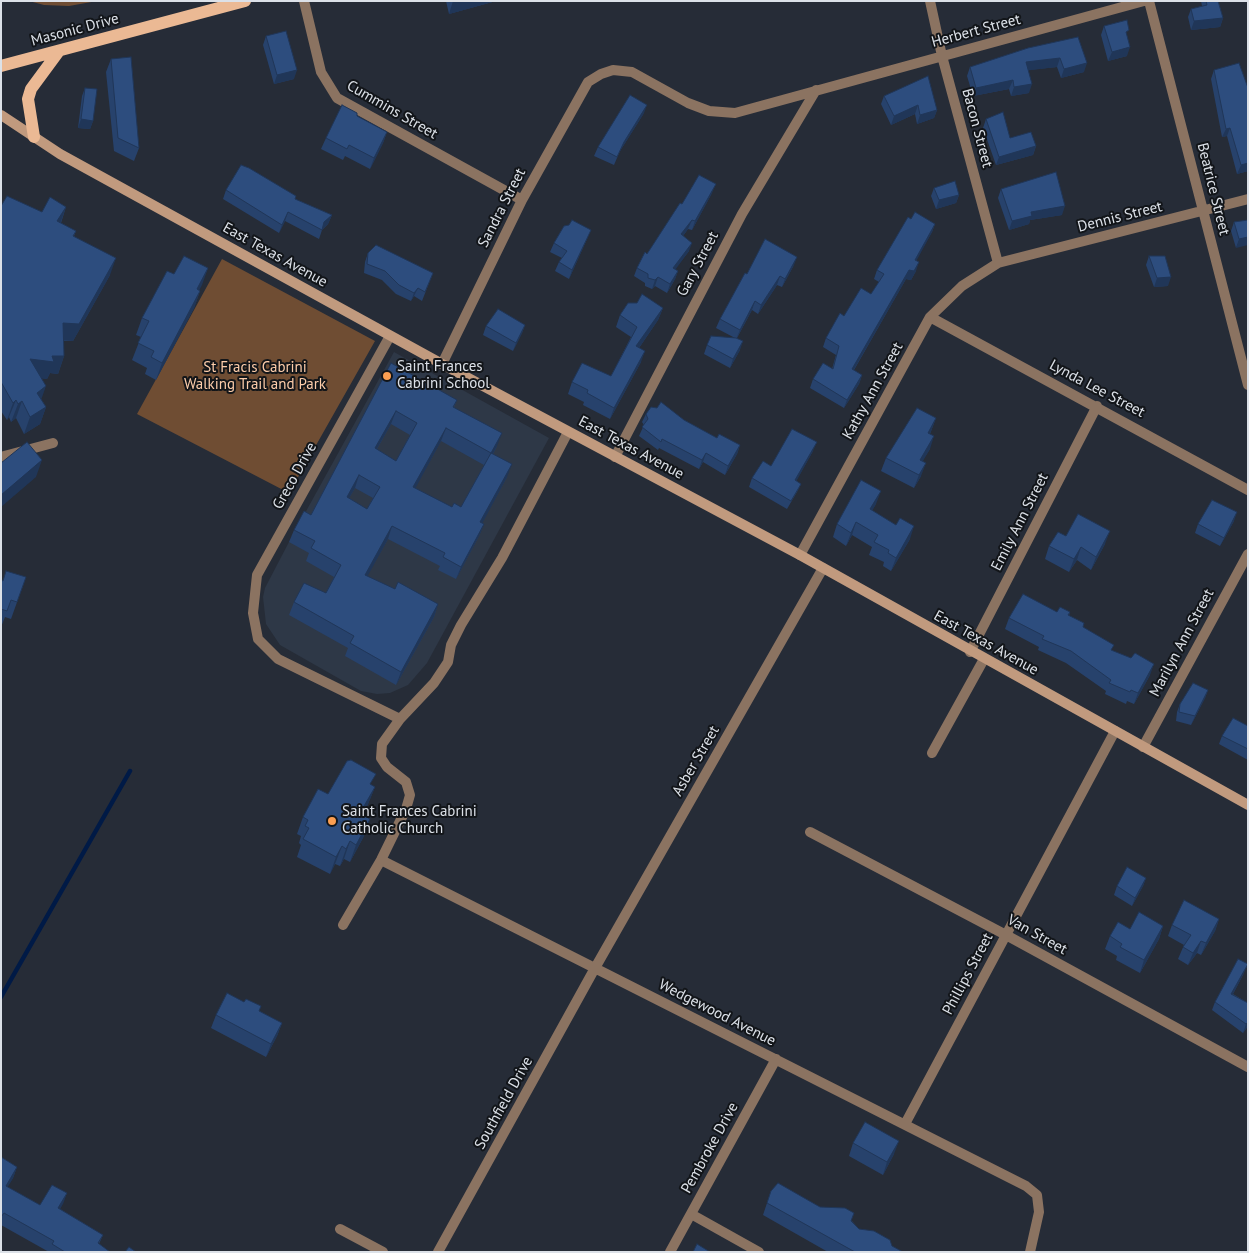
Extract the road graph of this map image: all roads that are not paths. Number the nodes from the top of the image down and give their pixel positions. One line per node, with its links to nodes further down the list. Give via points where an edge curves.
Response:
1 (244, 1): 6 (main road, Masonic Drive)
2 (304, 1): 14 (street, Cummins Street, via 321,72 336,98)
3 (930, 1): 7 (street, Bacon Street)
4 (1144, 1): 7 (street, Herbert Street)
5 (1150, 1): 15 (street, Beatrice Street)
6 (59, 51): 8 (main road, Masonic Drive); 12 (main road, via 31,88 28,99)
7 (942, 56): 10 (street, Herbert Street); 16 (street, Bacon Street)
8 (1, 66)
9 (601, 74): 10 (street, Herbert Street, via 613,70 632,72 688,103 718,112 735,113); 14 (street, Sandra Street, via 588,82)
10 (816, 90): 25 (street, Gary Street, via 742,214)
11 (1, 115): 12 (street, East Texas Avenue)
12 (34, 137): 18 (street, East Texas Avenue)
13 (1248, 199): 15 (street, Dennis Street)
14 (522, 200): 19 (street, Sandra Street)
15 (1204, 212): 16 (street, Dennis Street); 20 (street, Beatrice Street)
16 (998, 262): 17 (street, Kathy Ann Street, via 962,286)
17 (930, 317): 21 (street, Lynda Lee Street); 28 (street, Kathy Ann Street)
18 (390, 336): 19 (street, East Texas Avenue); 32 (street, Greco Drive, via 257,575 253,612 258,639 278,659)
19 (442, 364): 22 (street, East Texas Avenue)
20 (1248, 385)
21 (1097, 406): 26 (street, Lynda Lee Street); 30 (street, Emily Ann Street)
22 (568, 432): 25 (street, East Texas Avenue); 32 (street, via 502,558 461,625 451,645 448,662 434,683)
23 (53, 443): 24 (street)
24 (1, 457)
25 (614, 457): 28 (street, East Texas Avenue)
26 (1248, 490)
27 (1248, 554): 34 (street, Marilyn Ann Street)
28 (800, 555): 29 (street, East Texas Avenue)
29 (823, 568): 30 (street, East Texas Avenue); 41 (street, Asber Street)
30 (970, 652): 31 (street, East Texas Avenue)
31 (984, 659): 33 (street, East Texas Avenue); 35 (street)
32 (400, 719): 38 (street, via 382,744 382,758 387,767 406,782 410,795)
33 (1115, 731): 34 (street, East Texas Avenue); 40 (street, Phillips Street)
34 (1143, 747): 36 (street, East Texas Avenue)
35 (932, 753)
36 (1248, 806)
37 (810, 832): 40 (street, Van Street)
38 (381, 860): 39 (street); 41 (street, Wedgewood Avenue)
39 (343, 926)
40 (1006, 935): 43 (street, Van Street); 44 (street, Phillips Street)
41 (595, 968): 42 (street, Wedgewood Avenue); 48 (street, Southfield Drive)
42 (776, 1059): 44 (street, Wedgewood Avenue); 45 (street, Pembroke Drive)
43 (1248, 1067)
44 (905, 1124): 51 (street, Wedgewood Avenue, via 1026,1186 1037,1195 1039,1212)
45 (691, 1214): 49 (street, Pembroke Drive); 50 (street)
46 (340, 1229): 47 (street)
47 (383, 1252)
48 (438, 1252)
49 (670, 1252)
50 (759, 1252)
51 (1030, 1252)

